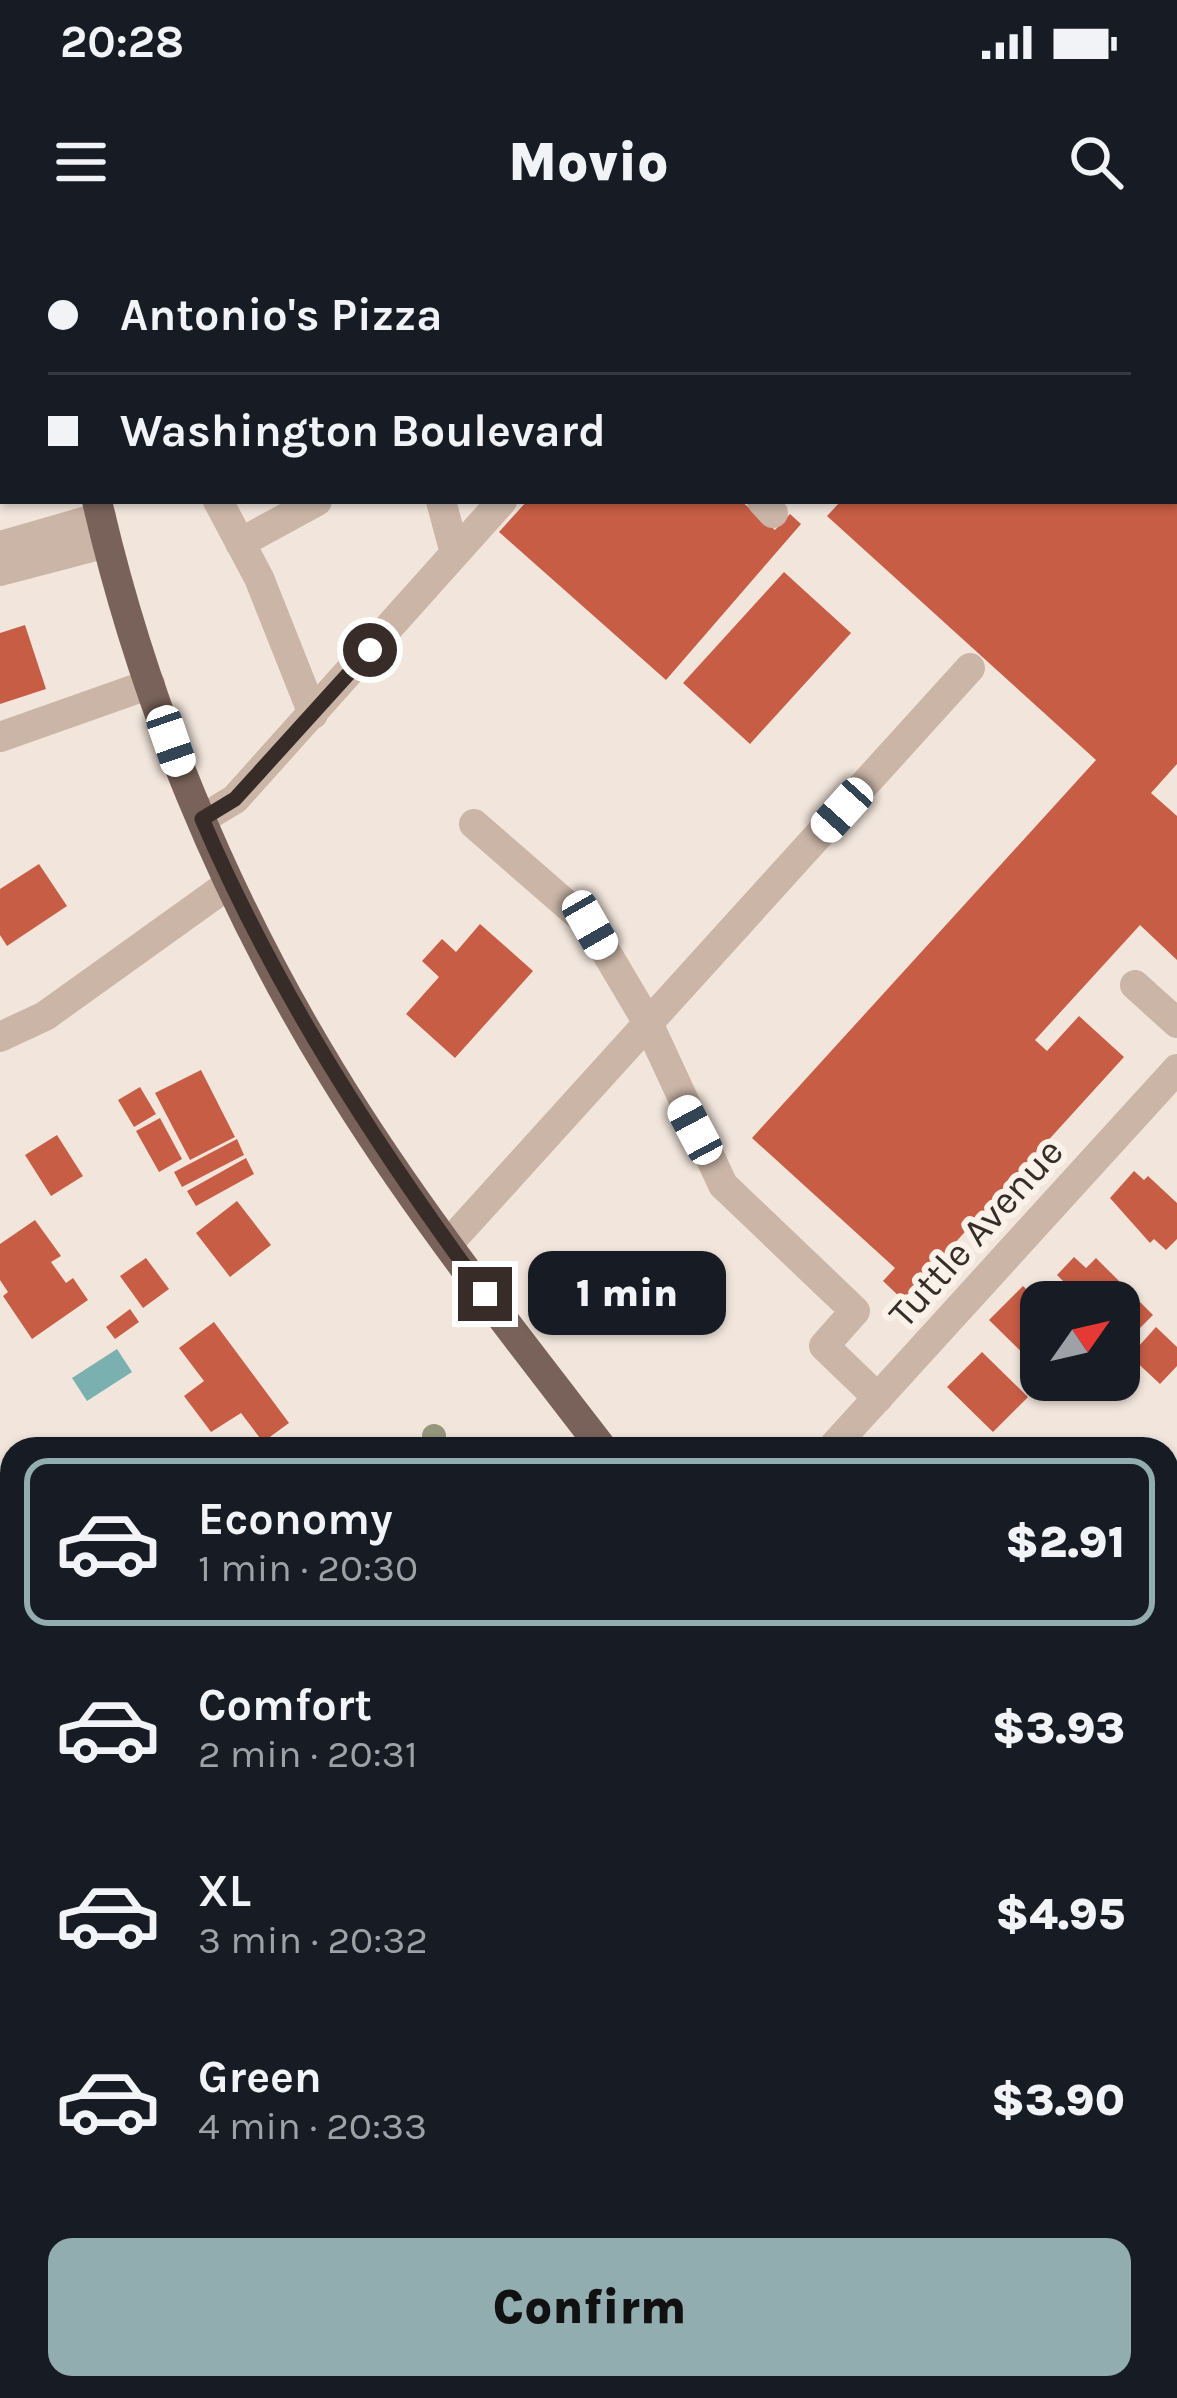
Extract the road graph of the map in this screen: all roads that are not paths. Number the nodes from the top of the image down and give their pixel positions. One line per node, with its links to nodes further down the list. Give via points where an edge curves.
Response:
1 (220, 504): 6 (street)
2 (311, 504): 6 (street)
3 (442, 504): 8 (street)
4 (499, 504): 8 (street)
5 (101, 520): 7 (street); 9 (street); 11 (main road)
6 (240, 543): 12 (street)
7 (0, 546)
8 (455, 554): 12 (street)
9 (0, 571)
10 (970, 668): 18 (street)
11 (150, 684): 13 (street); 14 (main road)
12 (313, 714): 14 (street, via 235,799)
13 (0, 737)
14 (202, 819): 16 (main road)
15 (474, 824): 18 (street, via 590,925)
16 (229, 884): 20 (street, via 45,1016); 22 (main road, via 331,1073)
17 (1135, 985): 19 (street)
18 (648, 1023): 22 (street); 23 (street, via 723,1185 854,1311 824,1346)
19 (1177, 1023)
20 (0, 1037)
21 (1177, 1069): 23 (street, Tuttle Avenue)
22 (448, 1244): 24 (main road)
23 (878, 1397): 25 (street, Tuttle Avenue)
24 (594, 1437)
25 (842, 1437)

